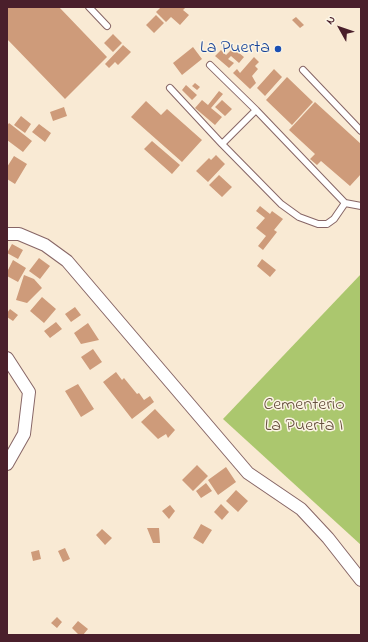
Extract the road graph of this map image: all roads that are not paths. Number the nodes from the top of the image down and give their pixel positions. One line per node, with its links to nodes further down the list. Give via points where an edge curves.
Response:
1 (89, 7): 2 (lane)
2 (108, 26)
3 (210, 65): 6 (lane)
4 (303, 70): 7 (lane)
5 (170, 88): 8 (lane)
6 (256, 110): 8 (lane); 9 (lane)
7 (361, 131)
8 (222, 144): 9 (lane, via 281,204 299,216 318,224 327,224 334,219)
9 (345, 203): 10 (lane)
10 (361, 206)
11 (7, 234): 14 (street, via 19,234 45,245 68,261 248,473 302,509)
12 (7, 358): 13 (street, via 29,392 24,434)
13 (7, 464)
14 (361, 580)

